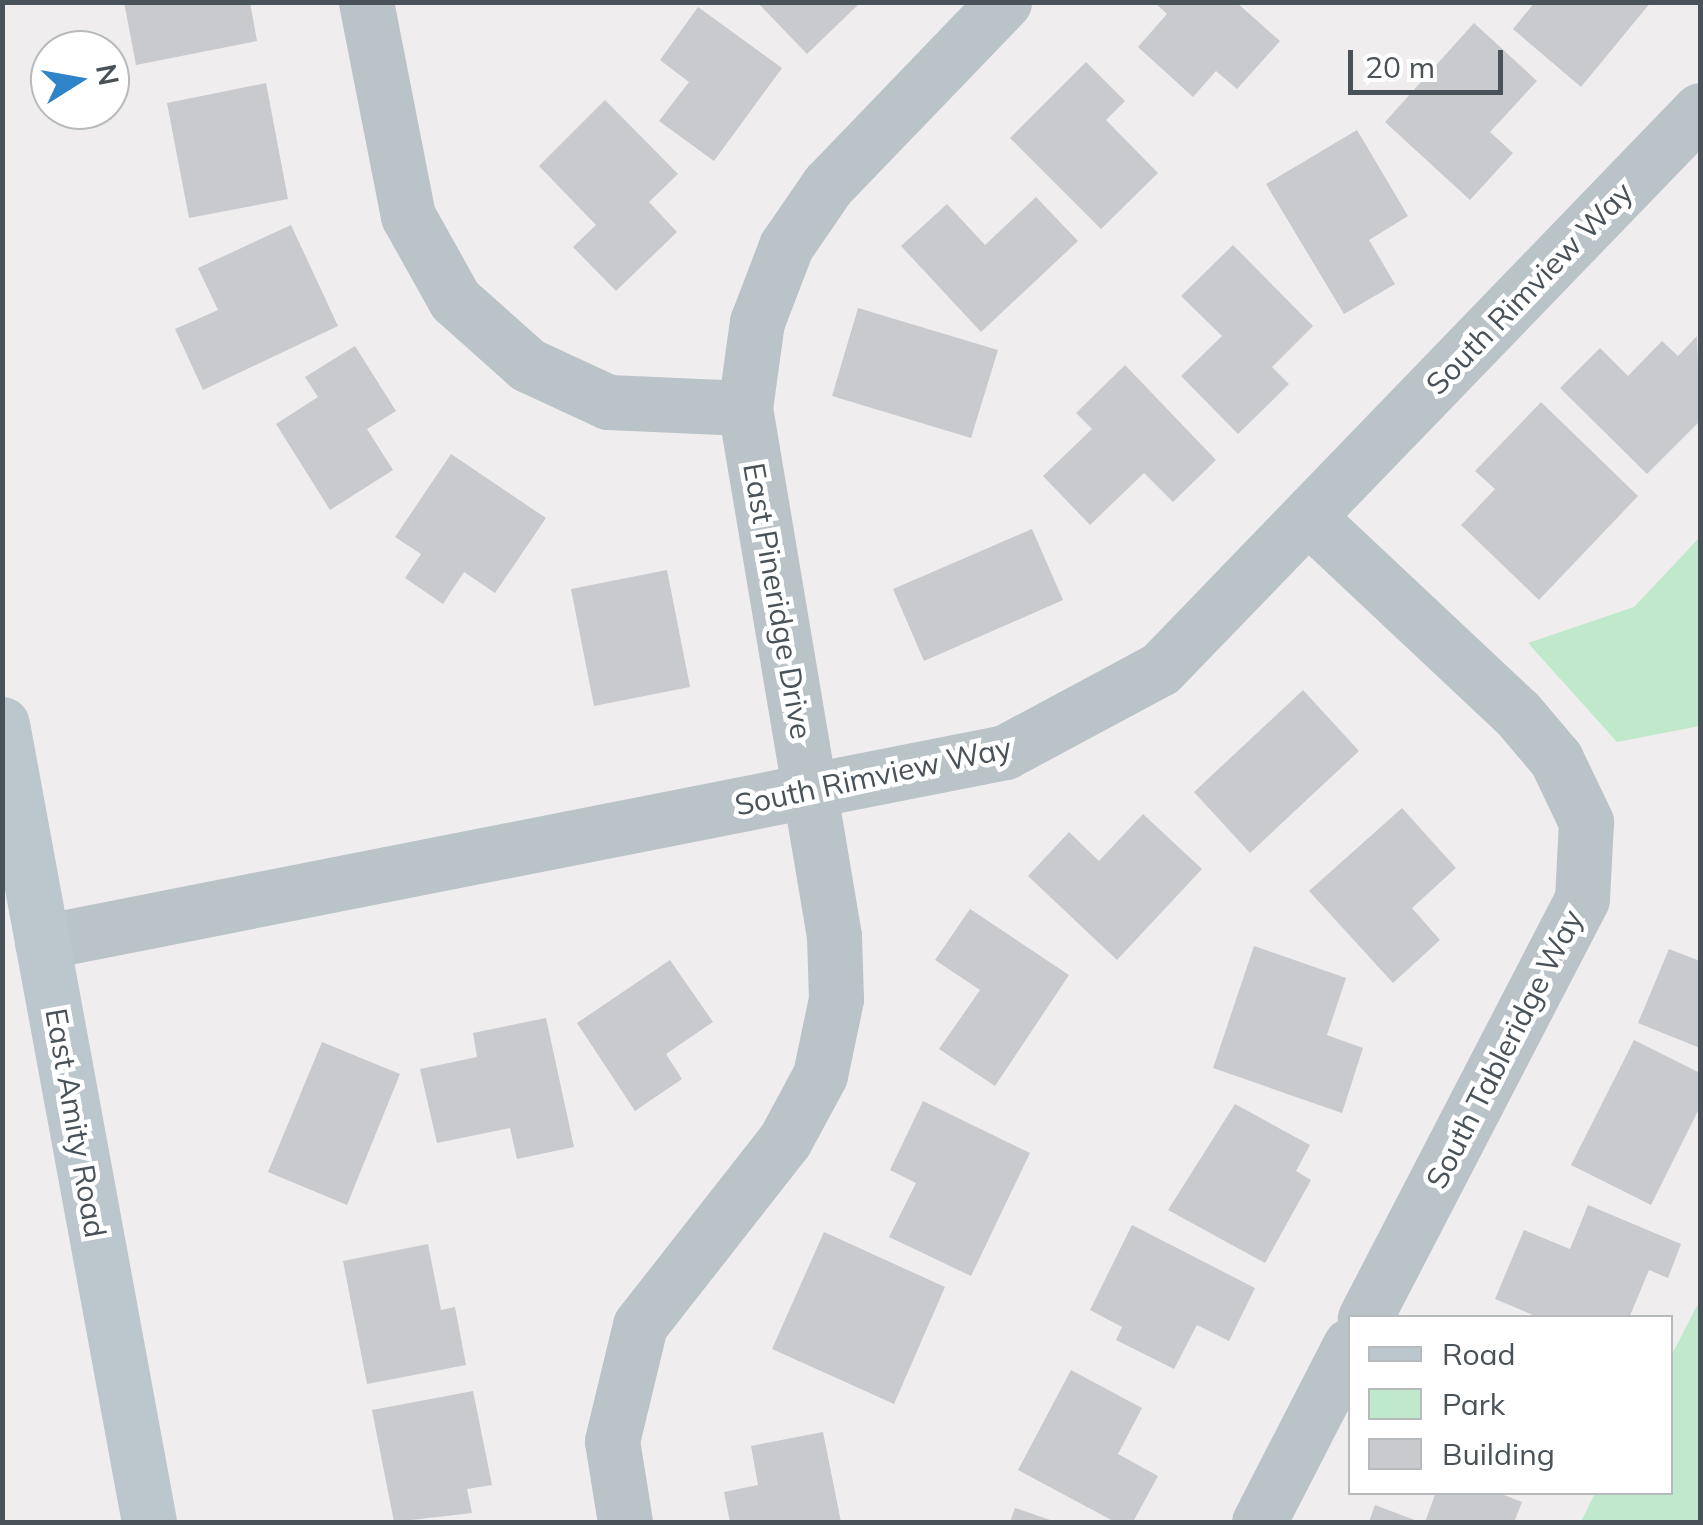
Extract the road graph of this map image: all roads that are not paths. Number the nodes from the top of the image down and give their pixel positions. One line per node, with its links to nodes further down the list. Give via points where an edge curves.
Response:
1 (366, 2): 4 (street, via 408,216 456,300 528,365 608,402)
2 (1004, 2): 4 (street, East Pineridge Drive, via 828,185 786,246 757,322)
3 (1700, 110): 5 (street, South Rimview Way)
4 (745, 408): 7 (street, East Pineridge Drive)
5 (1308, 517): 7 (street, South Rimview Way, via 1160,669 1005,752); 9 (street, South Tableridge Way, via 1517,714 1556,758 1586,822 1582,899)
6 (2, 724): 8 (street, East Amity Road)
7 (811, 792): 8 (street, South Rimview Way); 12 (street, East Pineridge Drive, via 836,999 820,1074 785,1140 640,1325 612,1441)
8 (42, 942): 11 (street, East Amity Road)
9 (1367, 1315)
10 (1348, 1349): 13 (street)
11 (149, 1522)
12 (625, 1522)
13 (1259, 1522)

